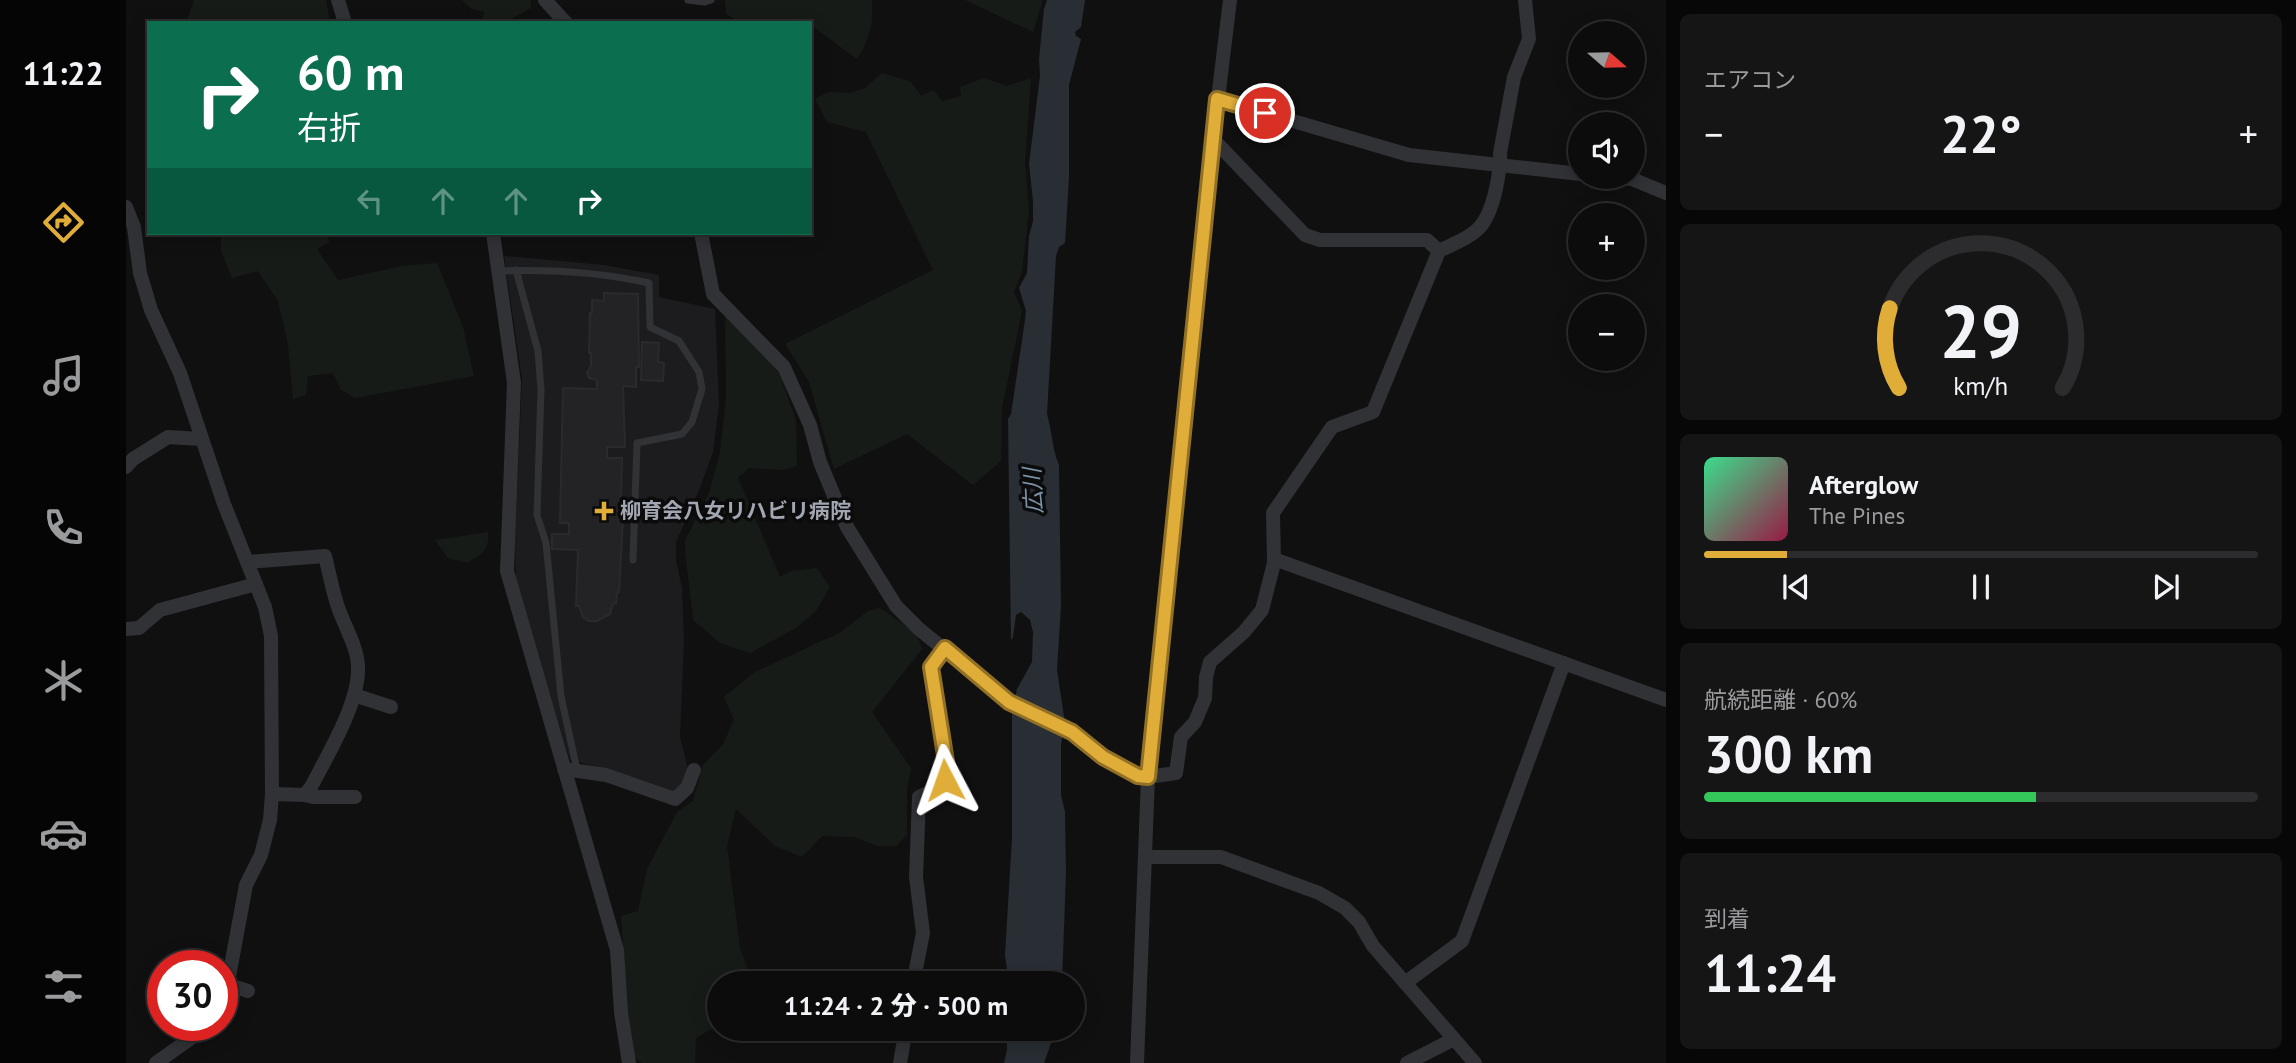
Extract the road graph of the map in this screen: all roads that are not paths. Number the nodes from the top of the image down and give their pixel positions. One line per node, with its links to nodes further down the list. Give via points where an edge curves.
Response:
1 (338, 0): 7 (street)
2 (545, 0): 8 (street)
3 (688, 0): 4 (lane)
4 (711, 0)
5 (1230, 0): 9 (street)
6 (1525, 0): 11 (street, via 1529,39 1514,77)
7 (344, 21)
8 (564, 21)
9 (1217, 99): 10 (street); 11 (street, via 1409,155)
10 (1214, 140): 18 (street, via 1305,235 1320,240 1427,240); 35 (street)
11 (1501, 166): 12 (street); 18 (street, via 1489,217 1472,235)
12 (1568, 173)
13 (1645, 184): 14 (street)
14 (1666, 193)
15 (126, 207): 21 (street, via 151,310 181,376)
16 (493, 235): 20 (street)
17 (701, 235): 28 (street, via 713,294 784,367 846,527 896,606)
18 (1439, 251): 23 (street, via 1373,412 1332,427 1273,513)
19 (516, 270): 20 (lane); 24 (lane, via 610,275 649,283 650,327 679,341 699,372 702,389 692,422 682,434 637,443); 33 (lane, via 538,351 537,515 551,576)
20 (498, 271): 33 (street, via 514,383 507,571)
21 (202, 439): 22 (street, via 168,437); 25 (street)
22 (126, 467)
23 (1274, 559): 29 (street); 35 (street, via 1262,610 1210,662 1205,698 1195,722 1181,737 1176,774)
24 (633, 560)
25 (247, 562): 26 (street); 30 (street, via 325,556 358,666)
26 (256, 583): 27 (street, via 160,610 139,628); 36 (street, via 271,636)
27 (126, 629)
28 (945, 648): 35 (street, via 1009,702 1072,732 1103,757 1138,776); 41 (street, via 931,667 947,768 937,789 919,797 916,877 923,933)
29 (1564, 663): 31 (street); 42 (street, via 1462,942)
30 (354, 695): 32 (street); 37 (street)
31 (1666, 700)
32 (390, 707)
33 (570, 770): 34 (street, via 606,775 675,799 687,788); 49 (street, via 617,950)
34 (694, 771)
35 (1148, 777): 39 (street)
36 (272, 794): 37 (street); 40 (street, via 261,855 246,885)
37 (305, 795): 38 (street)
38 (355, 797)
39 (1146, 858): 42 (street, via 1221,857 1319,893 1359,922); 51 (street)
40 (235, 950)
41 (916, 971)
42 (1405, 983): 45 (street)
43 (238, 988): 44 (street)
44 (248, 991)
45 (1454, 1039): 52 (street); 53 (street)
46 (187, 1041): 48 (street)
47 (905, 1041): 50 (street)
48 (156, 1063)
49 (629, 1063)
50 (900, 1063)
51 (1137, 1063)
52 (1407, 1063)
53 (1475, 1063)

